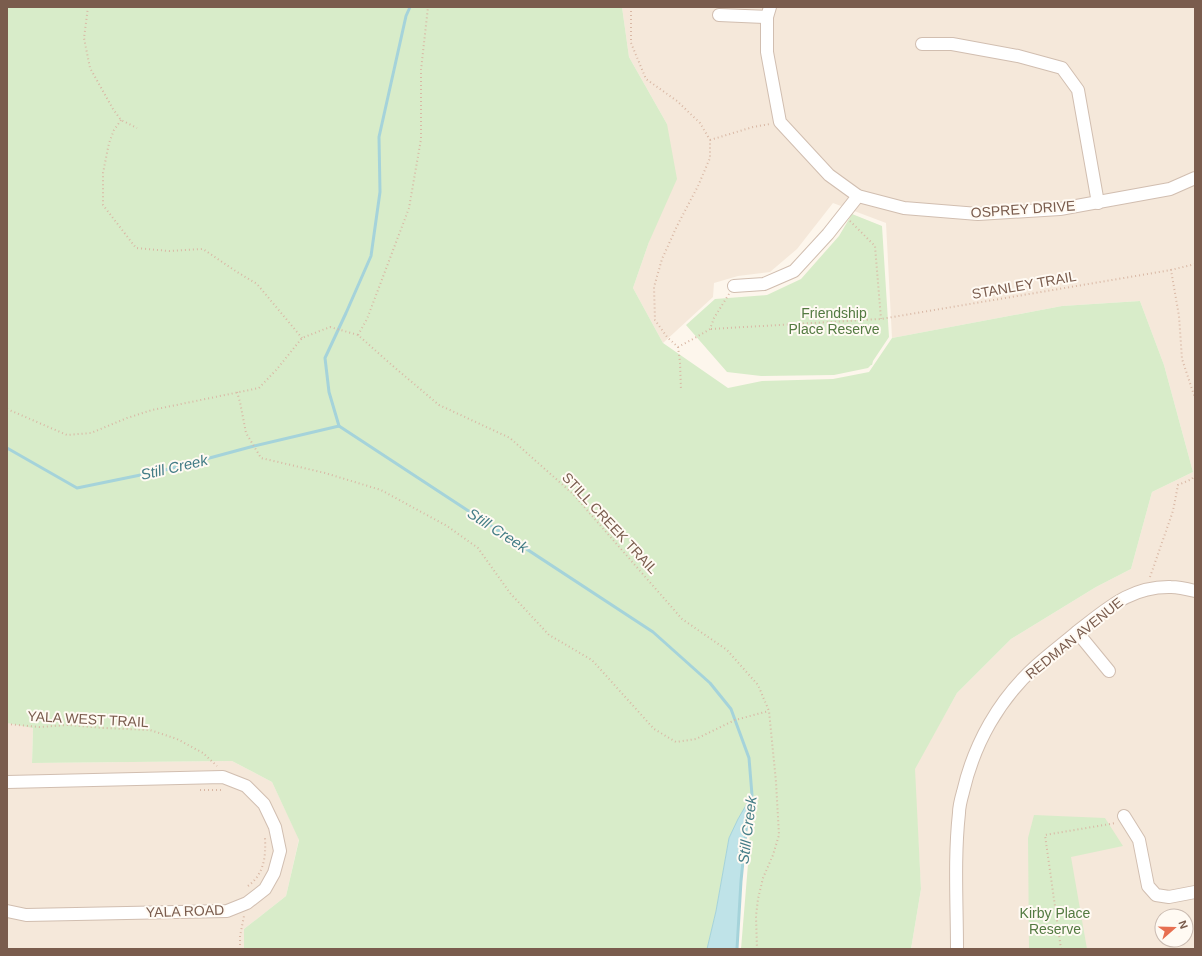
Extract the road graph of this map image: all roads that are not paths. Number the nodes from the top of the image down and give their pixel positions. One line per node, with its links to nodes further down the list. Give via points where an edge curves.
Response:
1 (768, 12): 2 (street); 5 (street, OSPREY DRIVE, via 767,52 780,122 829,175)
2 (719, 15)
3 (922, 44): 6 (street, via 952,44 1018,56 1062,68 1078,90)
4 (1195, 178): 6 (street, OSPREY DRIVE, via 1170,189)
5 (858, 196): 6 (street, OSPREY DRIVE, via 904,208 978,214 1060,209); 7 (street, via 794,271 764,284)
6 (1098, 202)
7 (734, 286)
8 (1195, 591): 9 (street, REDMAN AVENUE, via 1172,586 1130,594 1113,603)
9 (1078, 632): 10 (street); 15 (street, REDMAN AVENUE, via 1035,666 999,708 978,743 959,812 956,851)
10 (1109, 671)
11 (7, 782): 14 (street, YALA ROAD, via 223,777 246,786 264,804 275,827 280,851 274,872 265,889 247,903 227,911 26,916)
12 (1126, 819): 13 (street, via 1138,840 1148,886 1156,895 1169,897)
13 (1195, 892)
14 (7, 911)
15 (957, 949)

